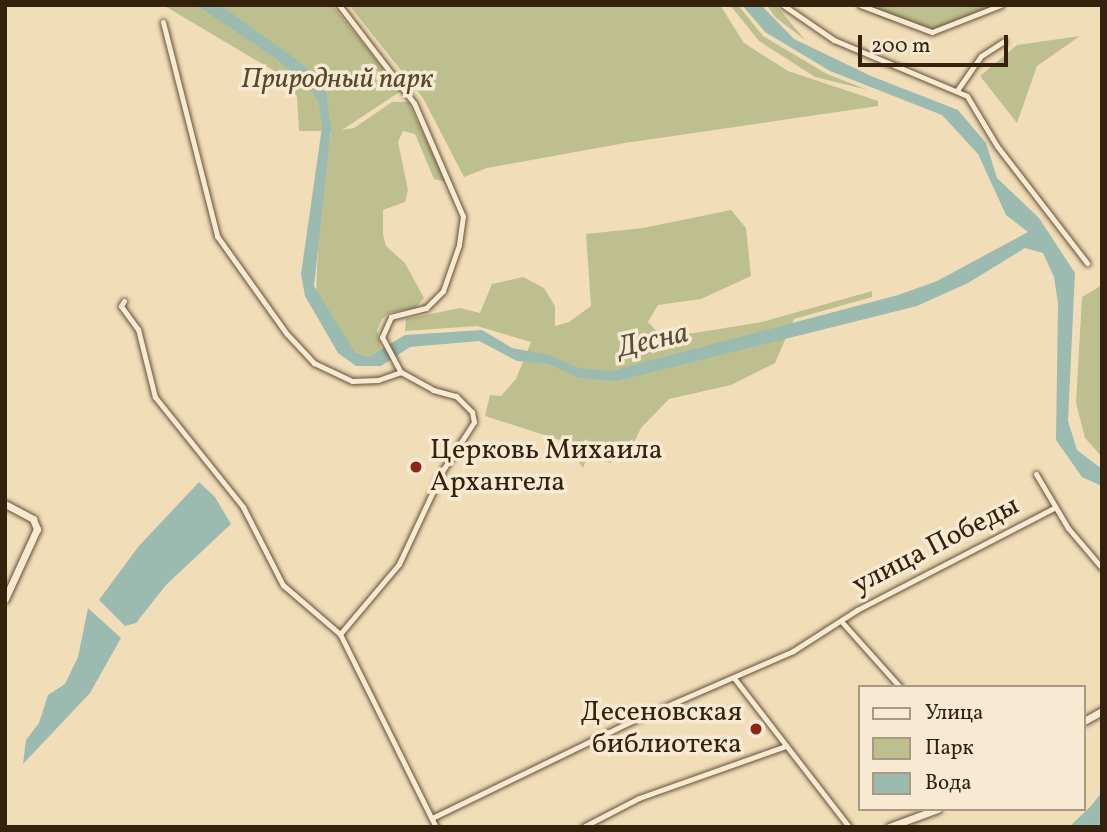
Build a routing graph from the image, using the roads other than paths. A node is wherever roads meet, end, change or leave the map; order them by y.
1 (339, 5) edge
2 (783, 5) edge
3 (860, 5) edge
4 (1001, 5) edge
5 (163, 22) dead end
6 (1004, 41) dead end
7 (958, 89) junction
8 (1087, 263) dead end
9 (124, 301) dead end
10 (401, 372) junction
11 (1036, 474) dead end
12 (5, 503) edge
13 (1054, 508) junction
14 (1102, 568) edge
15 (5, 599) edge
16 (841, 621) junction
17 (340, 634) junction
18 (734, 678) junction
19 (898, 685) edge
20 (1102, 710) edge
21 (1086, 720) edge
22 (786, 746) junction
23 (933, 811) edge
24 (432, 818) junction
25 (436, 827) edge
26 (583, 827) edge
27 (849, 827) edge
28 (889, 827) edge

1 - 10 street
2 - 7 street
3 - 4 street
5 - 10 street
6 - 7 street
7 - 8 street
9 - 17 street
10 - 17 street
11 - 13 street
12 - 15 street
13 - 14 street
13 - 16 street, улица Победы
16 - 18 street
16 - 19 street, улица Победы
17 - 24 street
18 - 22 street
18 - 24 street
20 - 21 street
22 - 26 street
22 - 27 street
23 - 28 street
24 - 25 street

